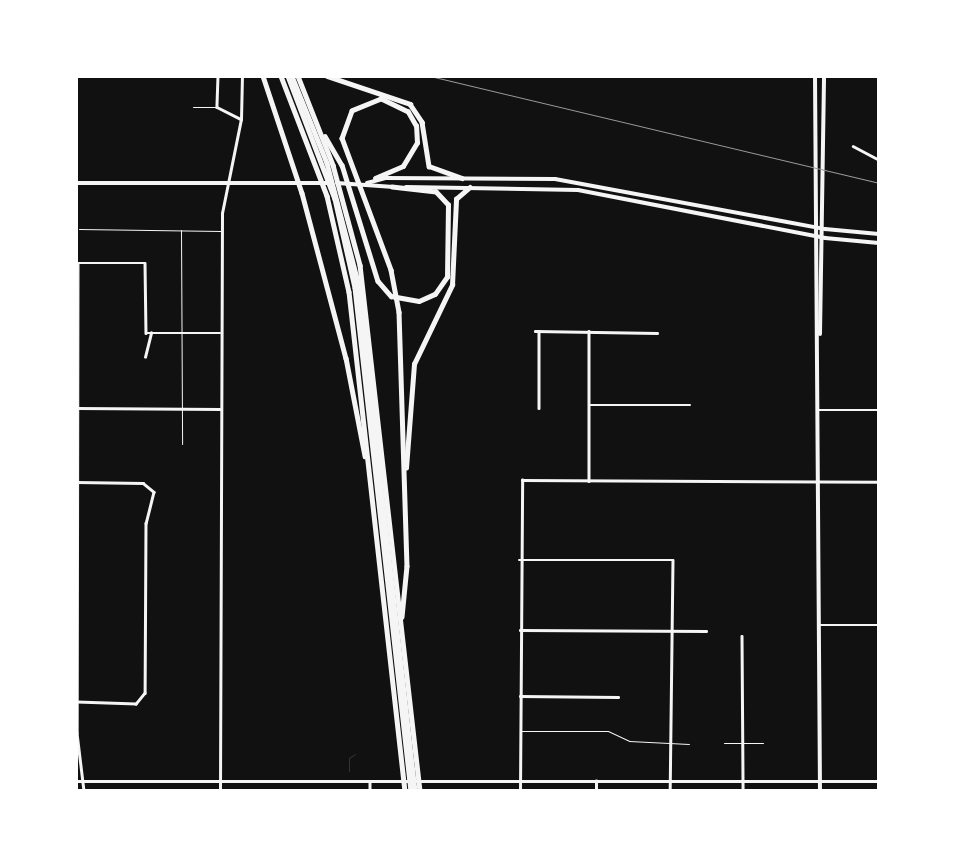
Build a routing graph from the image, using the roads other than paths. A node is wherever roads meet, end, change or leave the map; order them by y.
1 (218, 76) edge
2 (242, 76) edge
3 (263, 76) edge
4 (281, 76) edge
5 (288, 76) edge
6 (292, 76) edge
7 (298, 76) edge
8 (327, 76) edge
9 (815, 76) edge
10 (824, 76) edge
11 (194, 107) dead end
12 (217, 107) junction
13 (241, 119) junction
14 (316, 120) junction
15 (853, 146) dead end
16 (879, 160) edge
17 (375, 178) junction
18 (462, 178) junction
19 (548, 179) junction
20 (76, 182) edge
21 (580, 182) junction
22 (226, 183) junction
23 (299, 183) junction
24 (367, 183) junction
25 (600, 184) junction
26 (392, 187) junction
27 (470, 187) junction
28 (547, 187) junction
29 (578, 190) junction
30 (597, 192) junction
31 (712, 206) junction
32 (710, 214) junction
33 (815, 226) junction
34 (825, 229) junction
35 (79, 230) dead end
36 (181, 230) junction
37 (221, 231) junction
38 (879, 234) edge
39 (815, 236) junction
40 (825, 238) junction
41 (879, 243) edge
42 (77, 263) edge
43 (535, 331) dead end
44 (539, 331) junction
45 (589, 331) junction
46 (181, 333) junction
47 (220, 333) junction
48 (151, 334) junction
49 (657, 334) dead end
50 (819, 339) junction
51 (145, 358) dead end
52 (589, 405) junction
53 (690, 405) dead end
54 (77, 408) edge
55 (539, 408) dead end
56 (182, 409) junction
57 (220, 409) junction
58 (819, 410) junction
59 (879, 410) edge
60 (182, 444) dead end
61 (370, 475) junction
62 (405, 480) junction
63 (589, 481) junction
64 (76, 482) edge
65 (819, 482) junction
66 (879, 482) edge
67 (76, 551) edge
68 (519, 560) junction
69 (401, 621) junction
70 (819, 625) junction
71 (879, 625) edge
72 (519, 630) junction
73 (670, 631) junction
74 (706, 631) dead end
75 (742, 636) dead end
76 (520, 696) junction
77 (618, 697) dead end
78 (77, 700) edge
79 (520, 731) junction
80 (670, 742) junction
81 (724, 743) dead end
82 (742, 743) junction
83 (763, 743) dead end
84 (689, 744) dead end
85 (412, 764) junction
86 (76, 781) edge
87 (82, 781) junction
88 (220, 781) junction
89 (370, 781) junction
90 (520, 781) junction
91 (596, 781) junction
92 (670, 781) junction
93 (743, 781) junction
94 (820, 781) junction
95 (879, 781) edge
96 (84, 791) edge
97 (220, 791) edge
98 (370, 791) edge
99 (405, 791) edge
100 (413, 791) edge
101 (420, 791) edge
102 (520, 791) edge
103 (596, 791) edge
104 (670, 791) edge
105 (743, 791) edge
106 (820, 791) edge

1 - 12 street
2 - 13 main road
3 - 23 highway
4 - 61 highway
5 - 85 highway
6 - 85 highway
7 - 14 highway
8 - 18 highway
9 - 33 main road
10 - 34 main road
11 - 12 lane
12 - 13 street
13 - 22 main road
14 - 26 highway
14 - 69 highway
15 - 16 street
17 - 18 main road
17 - 24 main road
17 - 62 highway
18 - 19 main road
19 - 21 main road
19 - 28 main road
20 - 22 main road
21 - 25 main road
21 - 29 main road
22 - 23 main road
22 - 37 main road
23 - 24 main road
23 - 61 highway
24 - 26 main road
25 - 30 main road
25 - 31 main road
26 - 27 main road
27 - 28 main road
27 - 62 highway
28 - 29 main road
29 - 30 main road
30 - 32 main road
31 - 32 main road
31 - 33 main road
32 - 39 main road
33 - 34 main road
33 - 39 main road
34 - 38 main road
34 - 40 main road
35 - 36 lane
36 - 37 lane
36 - 46 lane
37 - 47 main road
39 - 40 main road
39 - 50 main road
40 - 41 main road
40 - 50 main road
42 - 48 street
42 - 54 street
43 - 44 street
44 - 45 street
44 - 55 street
45 - 49 street
45 - 52 street
46 - 47 street
46 - 48 street
46 - 56 lane
47 - 57 main road
48 - 51 street
50 - 58 main road
52 - 53 street
52 - 63 street
54 - 56 street
54 - 64 street
56 - 57 street
56 - 60 lane
57 - 88 main road
58 - 59 street
58 - 65 main road
61 - 99 highway
62 - 69 highway
63 - 65 street
63 - 68 street
64 - 67 street
64 - 78 street
65 - 66 street
65 - 70 main road
67 - 78 street
68 - 72 street
68 - 73 street
69 - 85 highway
70 - 71 street
70 - 94 main road
72 - 73 street
72 - 76 street
73 - 74 street
73 - 80 street
75 - 82 street
76 - 77 street
76 - 79 street
78 - 87 street
79 - 80 lane
79 - 90 street
80 - 84 lane
80 - 92 street
81 - 82 lane
82 - 83 lane
82 - 93 street
85 - 100 highway
85 - 101 highway
86 - 87 main road
87 - 88 main road
87 - 96 street
88 - 89 main road
88 - 97 main road
89 - 90 main road
89 - 98 street
90 - 91 main road
90 - 102 street
91 - 92 main road
91 - 103 street
92 - 93 main road
92 - 104 street
93 - 94 main road
93 - 105 street
94 - 95 main road
94 - 106 main road

